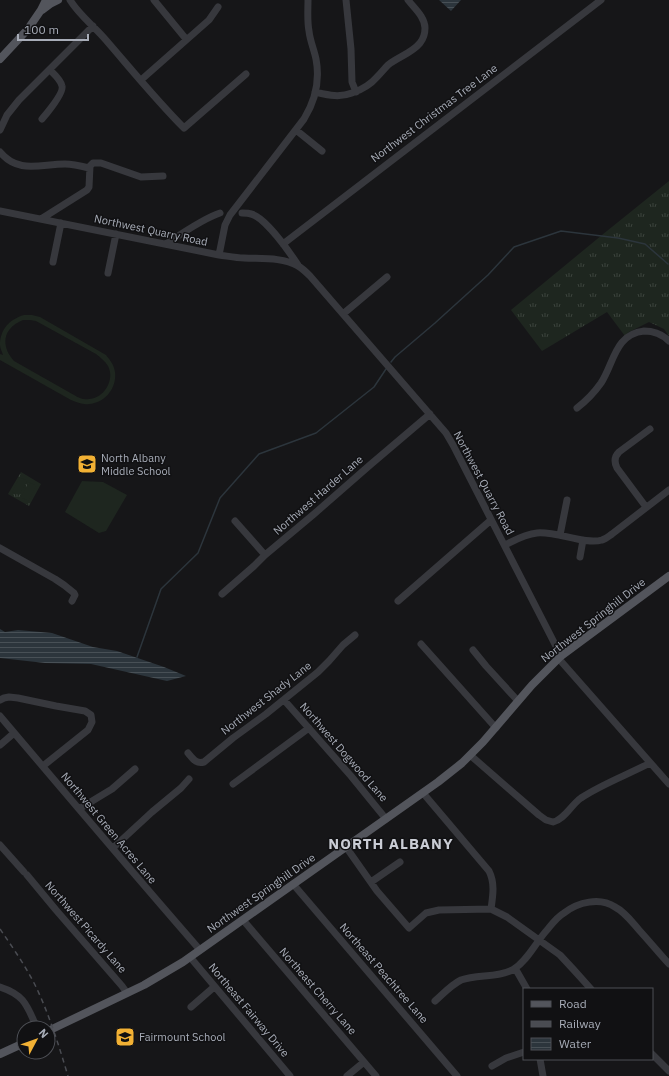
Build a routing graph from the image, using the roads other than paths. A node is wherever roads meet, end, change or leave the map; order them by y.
1 (46, 0) edge
2 (59, 0) edge
3 (70, 0) edge
4 (154, 0) edge
5 (308, 0) edge
6 (346, 0) edge
7 (408, 0) edge
8 (600, 0) edge
9 (218, 7) dead end
10 (75, 8) junction
11 (42, 10) junction
12 (94, 26) junction
13 (186, 39) junction
14 (0, 59) edge
15 (50, 70) junction
16 (246, 74) dead end
17 (141, 80) junction
18 (316, 92) junction
19 (356, 92) junction
20 (42, 120) dead end
21 (0, 130) edge
22 (296, 130) junction
23 (322, 151) dead end
24 (0, 152) edge
25 (89, 168) junction
26 (163, 176) dead end
27 (0, 210) edge
28 (220, 213) dead end
29 (242, 213) dead end
30 (41, 219) junction
31 (61, 223) junction
32 (116, 234) junction
33 (166, 244) junction
34 (283, 244) junction
35 (219, 255) junction
36 (53, 262) dead end
37 (298, 266) junction
38 (108, 273) dead end
39 (387, 277) dead end
40 (343, 314) junction
41 (669, 341) edge
42 (577, 408) dead end
43 (430, 414) junction
44 (650, 429) dead end
45 (669, 490) edge
46 (567, 500) dead end
47 (646, 507) junction
48 (491, 520) junction
49 (235, 521) dead end
50 (560, 535) junction
51 (584, 540) junction
52 (505, 545) junction
53 (0, 548) edge
54 (265, 555) junction
55 (580, 557) dead end
56 (669, 576) edge
57 (222, 594) dead end
58 (398, 600) dead end
59 (72, 601) dead end
60 (355, 635) dead end
61 (421, 644) dead end
62 (473, 650) dead end
63 (560, 658) junction
64 (0, 700) edge
65 (284, 700) junction
66 (518, 701) junction
67 (0, 716) edge
68 (309, 728) junction
69 (496, 728) junction
70 (14, 733) junction
71 (0, 745) edge
72 (188, 753) dead end
73 (470, 755) junction
74 (650, 763) junction
75 (43, 766) junction
76 (135, 769) dead end
77 (189, 779) dead end
78 (233, 784) dead end
79 (669, 784) edge
80 (423, 793) junction
81 (79, 809) junction
82 (386, 819) junction
83 (0, 844) edge
84 (346, 847) junction
85 (113, 848) junction
86 (400, 862) dead end
87 (371, 882) junction
88 (293, 884) junction
89 (491, 908) junction
90 (243, 920) junction
91 (538, 940) junction
92 (200, 950) junction
93 (190, 957) junction
94 (669, 964) edge
95 (515, 968) junction
96 (0, 987) edge
97 (214, 987) junction
98 (526, 988) edge
99 (590, 988) edge
100 (127, 993) junction
101 (434, 1001) dead end
102 (191, 1007) dead end
103 (34, 1020) edge
104 (56, 1027) edge
105 (16, 1047) edge
106 (523, 1052) edge
107 (0, 1054) edge
108 (653, 1055) edge
109 (540, 1060) edge
110 (364, 1062) junction
111 (492, 1066) dead end
112 (669, 1071) edge
113 (290, 1076) edge
114 (347, 1076) edge
115 (376, 1076) edge
116 (457, 1076) edge
117 (543, 1076) edge

1 - 11 main road
2 - 10 street
2 - 11 main road
3 - 10 street
4 - 13 street
5 - 18 street
6 - 19 street
7 - 19 street
8 - 34 street, Northwest Christmas Tree Lane
9 - 13 street
10 - 12 street
11 - 14 main road
12 - 15 street
12 - 17 street
13 - 17 street
15 - 20 street
15 - 21 street
16 - 17 street
18 - 19 street
18 - 22 street
22 - 23 street
22 - 35 street
24 - 25 street
25 - 26 street
25 - 30 street
27 - 30 street, Northwest Quarry Road
28 - 33 street
29 - 34 street, Northwest Quarry Road
30 - 31 street, Northwest Quarry Road
31 - 32 street, Northwest Quarry Road
31 - 36 street
32 - 33 street, Northwest Quarry Road
32 - 38 street
33 - 35 street, Northwest Quarry Road
34 - 37 street, Northwest Quarry Road
35 - 37 street, Northwest Quarry Road
37 - 40 street, Northwest Quarry Road
39 - 40 street
40 - 43 street, Northwest Quarry Road
41 - 42 street
43 - 48 street, Northwest Quarry Road
43 - 54 street, Northwest Harder Lane
44 - 47 street
45 - 47 street
46 - 50 street
47 - 51 street
48 - 52 street, Northwest Quarry Road
48 - 58 street
49 - 54 street
50 - 51 street
50 - 52 street
51 - 55 street
52 - 63 street, Northwest Quarry Road
53 - 59 street
54 - 57 street, Northwest Harder Lane
56 - 63 main road, Northwest Springhill Drive
60 - 65 street, Northwest Shady Lane
61 - 69 street
62 - 66 street
63 - 66 main road, Northwest Springhill Drive
63 - 74 street, Northwest Quarry Road
64 - 75 street
65 - 68 street, Northwest Dogwood Lane
65 - 72 street, Northwest Shady Lane
66 - 69 main road, Northwest Springhill Drive
67 - 70 street, Northwest Green Acres Lane
68 - 78 street
68 - 82 street, Northwest Dogwood Lane
69 - 73 main road, Northwest Springhill Drive
70 - 71 street
70 - 75 street, Northwest Green Acres Lane
73 - 74 street
73 - 80 main road, Northwest Springhill Drive
74 - 79 street, Northwest Quarry Road
75 - 81 street, Northwest Green Acres Lane
76 - 81 street
77 - 85 street
80 - 82 main road, Northwest Springhill Drive
80 - 89 street
81 - 85 street, Northwest Green Acres Lane
82 - 84 main road, Northwest Springhill Drive
83 - 100 street, Northwest Picardy Lane
84 - 87 street
84 - 88 main road, Northwest Springhill Drive
85 - 92 street, Northwest Green Acres Lane
86 - 87 street
87 - 89 street
88 - 90 main road, Northwest Springhill Drive
88 - 116 street, Northeast Peachtree Lane
89 - 91 street
90 - 92 main road, Northwest Springhill Drive
90 - 110 street, Northeast Cherry Lane
91 - 94 street
91 - 95 street
91 - 99 street
92 - 93 main road, Northwest Springhill Drive
93 - 97 street, Northeast Fairway Drive
93 - 100 main road, Northwest Springhill Drive
95 - 98 street
95 - 101 street
96 - 103 street
97 - 102 street
97 - 113 street, Northeast Fairway Drive
100 - 104 main road, Northwest Springhill Drive
105 - 107 main road
106 - 111 street
108 - 112 street
109 - 117 street
110 - 114 street
110 - 115 street, Northeast Cherry Lane

